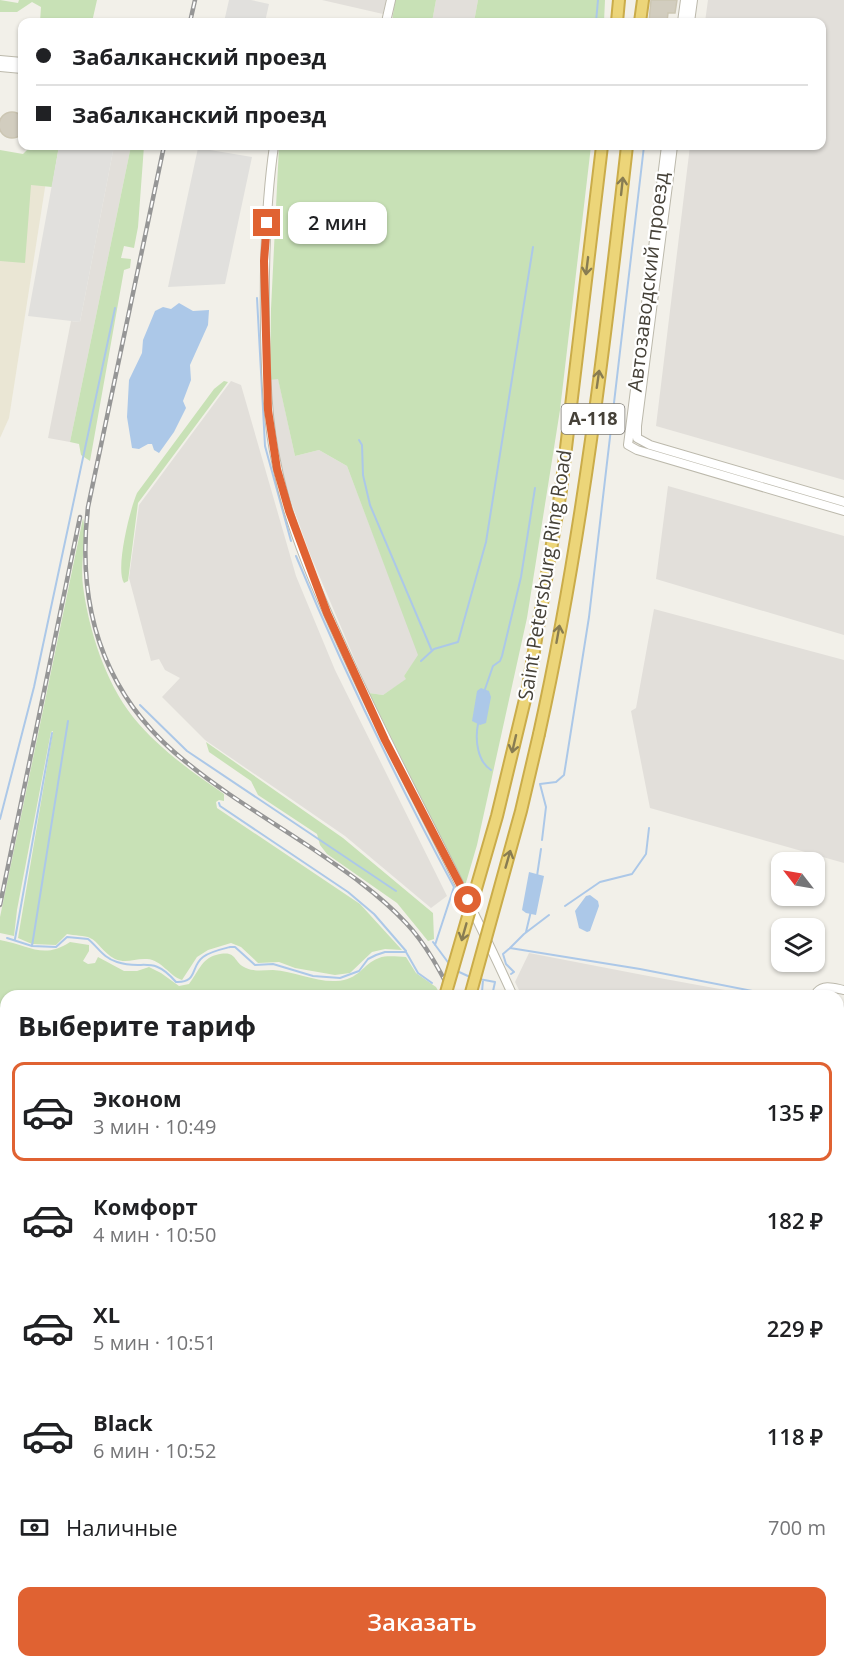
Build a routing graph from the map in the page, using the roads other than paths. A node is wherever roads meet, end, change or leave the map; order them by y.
1 (391, 0) edge
2 (619, 0) edge
3 (643, 0) edge
4 (685, 0) edge
5 (693, 0) edge
6 (387, 18) edge
7 (617, 18) edge
8 (641, 18) edge
9 (683, 18) edge
10 (691, 18) edge
11 (0, 60) edge
12 (18, 62) edge
13 (0, 67) edge
14 (18, 69) edge
15 (274, 150) edge
16 (602, 150) edge
17 (627, 150) edge
18 (665, 150) edge
19 (673, 150) edge
20 (844, 502) edge
21 (844, 511) edge
22 (447, 990) edge
23 (472, 990) edge
24 (510, 990) edge
25 (819, 990) edge
26 (844, 990) edge

1 - 6 street
2 - 7 highway
3 - 8 highway
4 - 9 street
5 - 10 street
11 - 12 street
13 - 14 street
15 - 24 street
16 -> 22 highway, Saint Petersburg Ring Road / А-118, bridge
23 -> 17 highway, Saint Petersburg Ring Road / А-118, bridge
18 - 21 street, Автозаводский проезд
19 - 20 street, Автозаводский проезд
25 - 26 street

